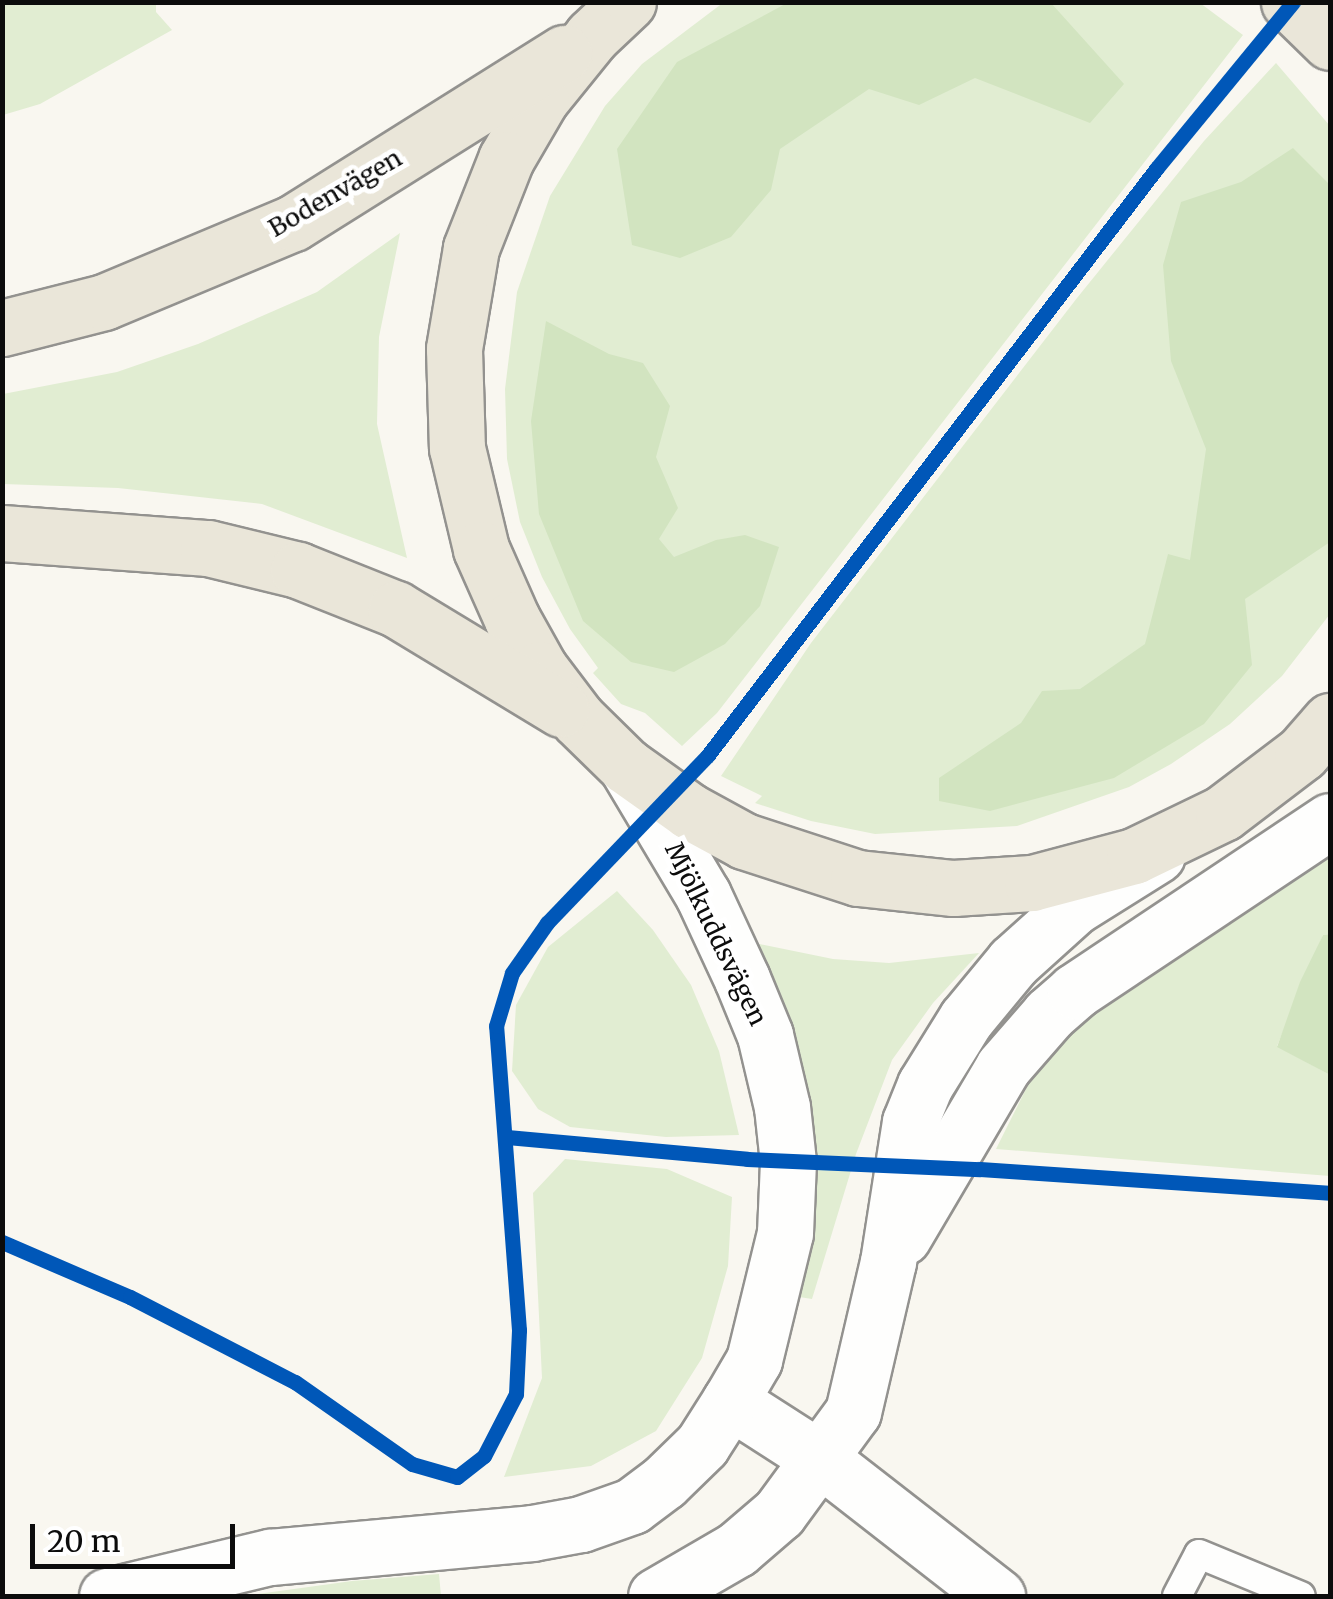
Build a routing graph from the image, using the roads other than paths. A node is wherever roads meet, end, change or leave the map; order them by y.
1 (1289, 2) edge
2 (610, 19) edge
3 (1330, 42) edge
4 (2, 328) edge
5 (2, 533) edge
6 (578, 719) junction
7 (1330, 721) edge
8 (1330, 741) edge
9 (626, 766) junction
10 (1244, 798) junction
11 (1330, 820) edge
12 (888, 1262) junction
13 (730, 1402) junction
14 (822, 1460) junction
15 (107, 1596) edge
16 (656, 1596) edge
17 (998, 1596) edge
18 (1177, 1596) edge
19 (1302, 1596) edge

1 - 3 main road
2 - 4 main road, Bodenvägen
2 - 6 main road
5 - 6 main road
6 - 9 main road
7 - 10 main road
8 - 10 main road
9 - 10 main road
9 - 13 street, Mjölkuddsvägen
10 - 12 street
11 - 12 street
12 - 14 street
13 - 14 street
13 - 15 street, Mjölkuddsvägen
14 - 16 street
14 - 17 street
18 - 19 lane

